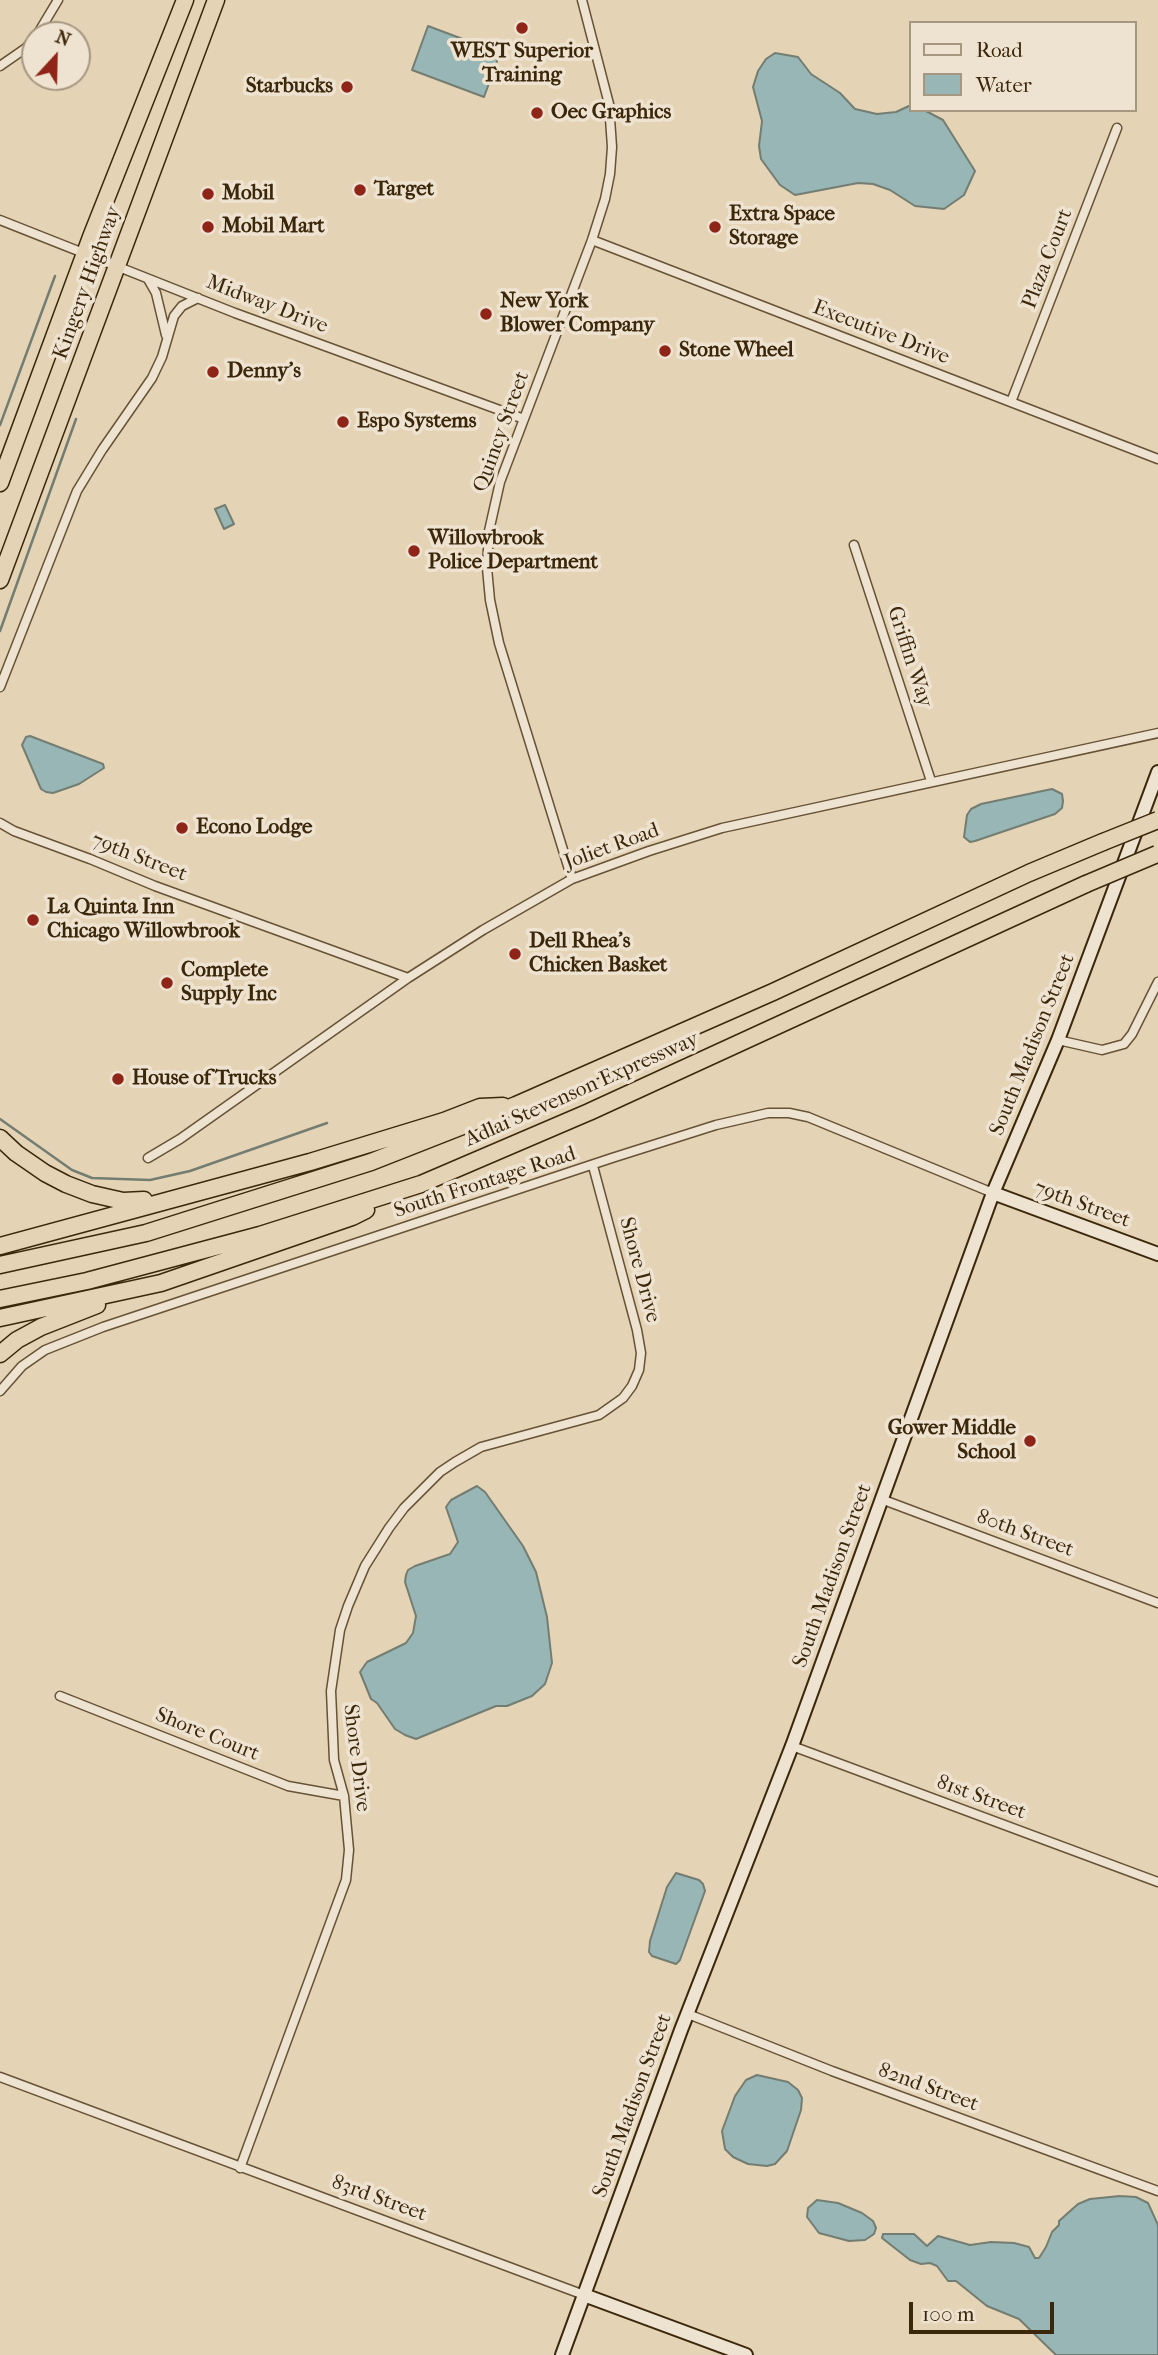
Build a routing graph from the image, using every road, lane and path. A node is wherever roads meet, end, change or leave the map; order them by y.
1 (58, 0) edge
2 (185, 0) edge
3 (216, 0) edge
4 (582, 0) edge
5 (45, 21) edge
6 (21, 51) edge
7 (0, 66) edge
8 (1117, 128) dead end
9 (0, 220) edge
10 (592, 240) junction
11 (86, 254) junction
12 (117, 267) junction
13 (148, 279) junction
14 (198, 298) junction
15 (167, 338) junction
16 (1011, 402) junction
17 (524, 419) junction
18 (1158, 459) edge
19 (0, 483) edge
20 (854, 545) dead end
21 (0, 580) edge
22 (0, 687) edge
23 (1158, 733) edge
24 (1158, 772) edge
25 (931, 781) junction
26 (1158, 820) edge
27 (0, 824) edge
28 (1157, 854) edge
29 (572, 879) junction
30 (408, 978) junction
31 (1158, 982) edge
32 (1058, 1040) junction
33 (516, 1105) junction
34 (0, 1138) edge
35 (148, 1158) dead end
36 (593, 1166) junction
37 (421, 1184) junction
38 (993, 1193) junction
39 (175, 1198) junction
40 (0, 1246) edge
41 (1158, 1254) edge
42 (0, 1265) edge
43 (161, 1283) junction
44 (0, 1299) edge
45 (0, 1318) edge
46 (0, 1354) edge
47 (0, 1391) edge
48 (881, 1499) junction
49 (1158, 1602) edge
50 (60, 1696) dead end
51 (792, 1746) junction
52 (344, 1796) junction
53 (1158, 1882) edge
54 (688, 2014) junction
55 (0, 2077) edge
56 (240, 2168) junction
57 (1158, 2191) edge
58 (584, 2295) junction
59 (562, 2355) edge
60 (746, 2355) edge

1 - 5 street
2 - 11 highway, Kingery Highway
3 - 12 highway, Kingery Highway
4 - 10 street, Quincy Street
6 - 7 street
8 - 16 street, Plaza Court
9 - 11 street, Midway Drive
10 - 16 street, Executive Drive
10 - 17 street, Quincy Street
11 - 12 street, Midway Drive
11 - 19 highway, Kingery Highway
12 - 13 street, Midway Drive
12 - 21 highway, Kingery Highway
13 - 14 street, Midway Drive
13 - 15 street
14 - 15 street
14 - 17 street, Midway Drive
15 - 22 street
16 - 18 street, Executive Drive
17 - 29 street, Quincy Street
20 - 25 street, Griffin Way
23 - 25 street, Joliet Road
24 - 32 street, South Madison Street
25 - 29 street, Joliet Road
26 - 33 highway, Adlai Stevenson Expressway, bridge
27 - 30 street, 79th Street
28 - 37 highway, Adlai Stevenson Expressway, bridge
29 - 30 street, Joliet Road
30 - 35 street, Joliet Road
31 - 32 street
32 - 38 street, South Madison Street
33 - 39 highway
33 - 42 highway, Adlai Stevenson Expressway
34 - 39 highway
36 - 38 street, South Frontage Road
36 - 47 street, South Frontage Road
36 - 52 street, Shore Drive
37 - 43 highway
37 - 44 highway, Adlai Stevenson Expressway
38 - 41 street, 79th Street
38 - 48 street, South Madison Street
39 - 40 highway
43 - 45 highway
43 - 46 highway
48 - 49 street, 80th Street
48 - 51 street, South Madison Street
50 - 52 street, Shore Court
51 - 53 street, 81st Street
51 - 54 street, South Madison Street
52 - 56 street, Shore Drive
54 - 57 street, 82nd Street
54 - 58 street, South Madison Street
55 - 56 street, 83rd Street
56 - 58 street, 83rd Street
58 - 59 street, South Madison Street
58 - 60 street, 83rd Street

